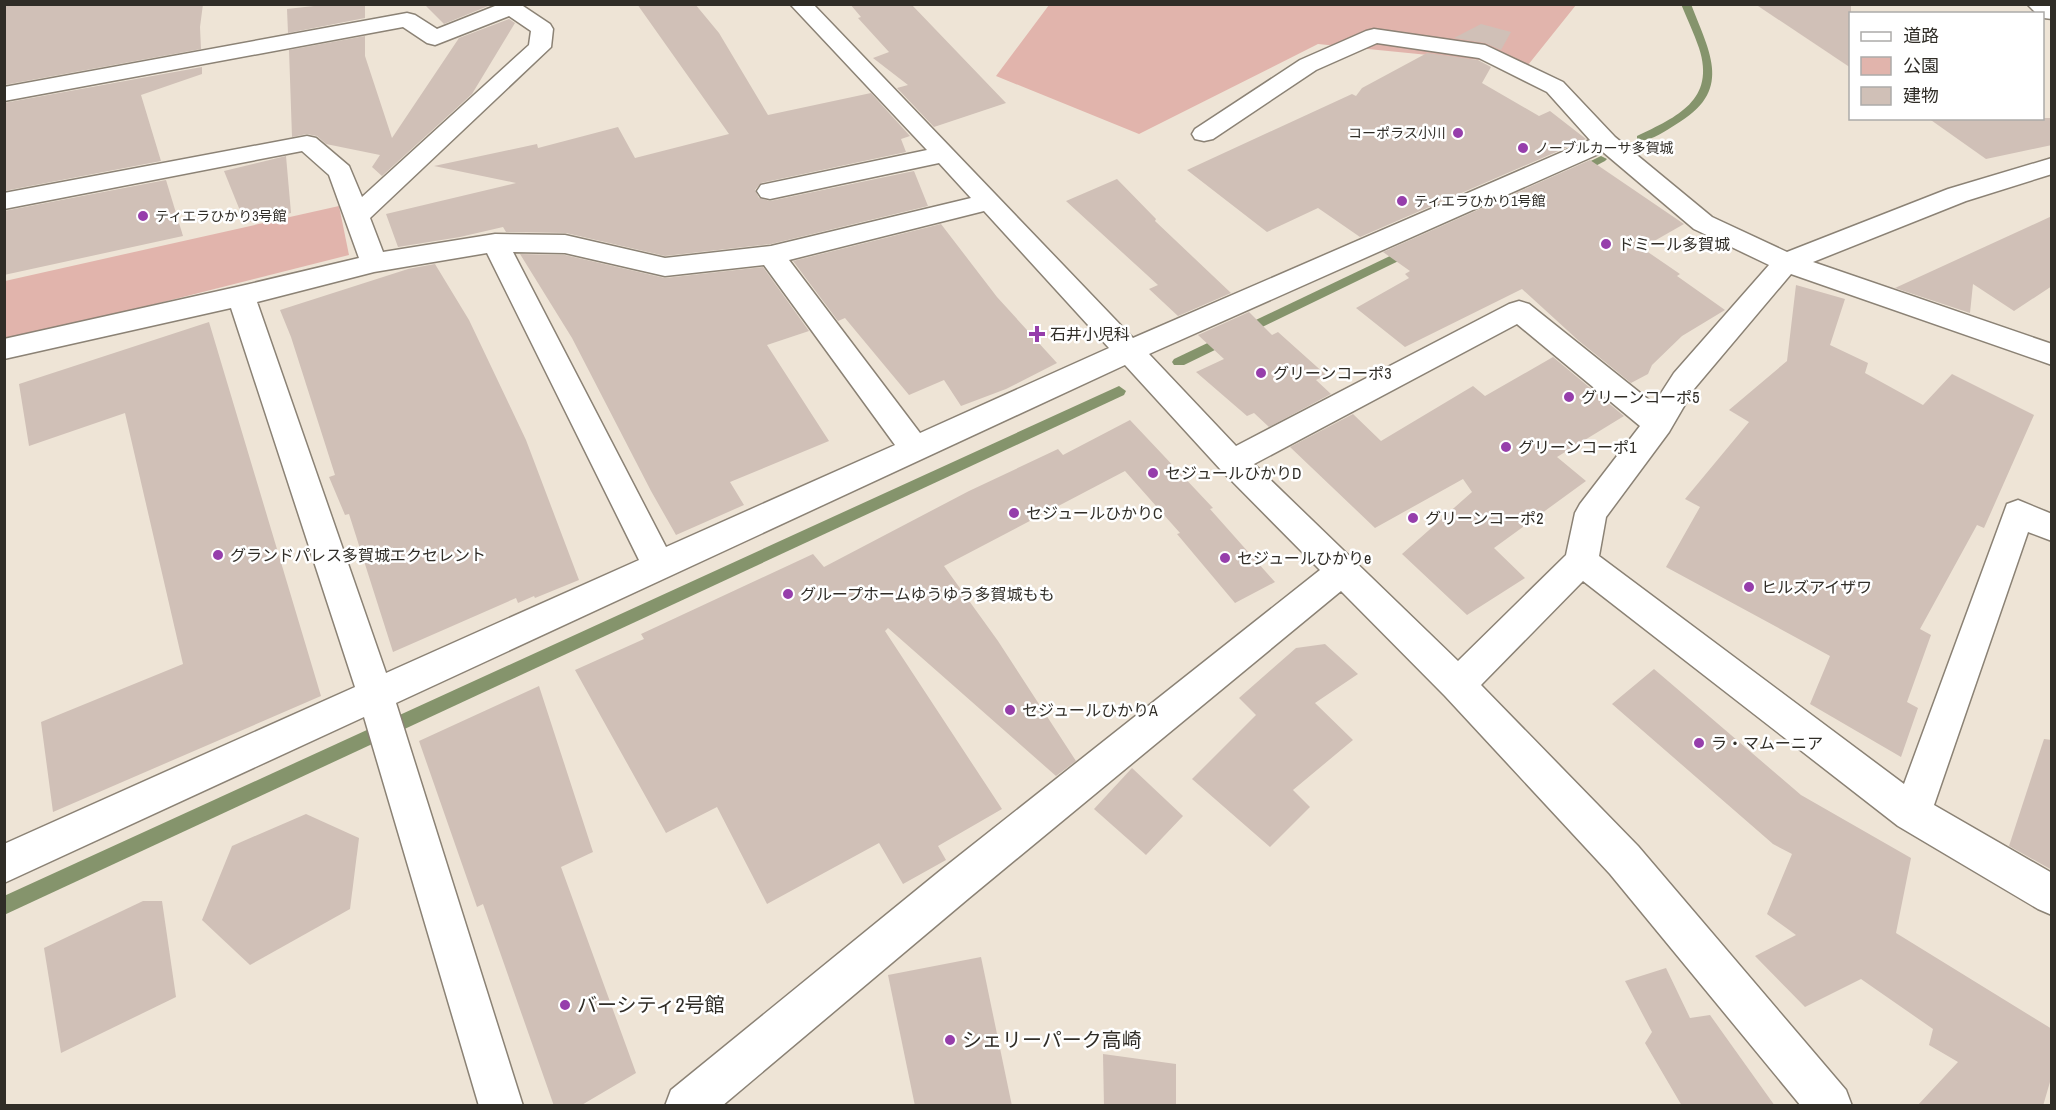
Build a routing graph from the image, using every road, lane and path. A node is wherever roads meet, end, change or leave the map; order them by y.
1 (800, 4) edge
2 (2037, 4) edge
3 (510, 6) edge
4 (2052, 13) edge
5 (4, 94) edge
6 (1204, 134) dead end
7 (1606, 142) junction
8 (945, 154) junction
9 (2052, 165) edge
10 (770, 191) dead end
11 (4, 201) edge
12 (987, 202) junction
13 (358, 214) junction
14 (495, 243) junction
15 (771, 255) junction
16 (1786, 262) junction
17 (375, 263) junction
18 (241, 296) junction
19 (4, 349) edge
20 (1128, 352) junction
21 (2052, 355) edge
22 (1658, 424) junction
23 (915, 449) junction
24 (1232, 462) junction
25 (2052, 528) edge
26 (1581, 561) junction
27 (659, 567) junction
28 (1342, 572) junction
29 (1458, 685) junction
30 (382, 717) junction
31 (1912, 813) junction
32 (4, 864) edge
33 (2052, 895) edge
34 (501, 1106) edge
35 (687, 1106) edge
36 (1830, 1106) edge

1 - 8 street
2 - 4 street
3 - 5 street
3 - 13 street
6 - 7 street
7 - 16 street
7 - 20 street
8 - 10 street
8 - 12 street
9 - 16 street
11 - 13 street
12 - 15 street
12 - 20 street
13 - 17 street
14 - 15 street
14 - 17 street
14 - 27 street
15 - 23 street
16 - 21 street
16 - 22 street
17 - 18 street
18 - 19 street
18 - 30 street
20 - 23 street
20 - 24 street
22 - 24 street
22 - 26 street
23 - 27 street
24 - 28 street
25 - 31 street
26 - 29 street
26 - 31 street
27 - 30 street
28 - 29 street
28 - 35 street
29 - 36 street
30 - 32 street
30 - 34 street
31 - 33 street

